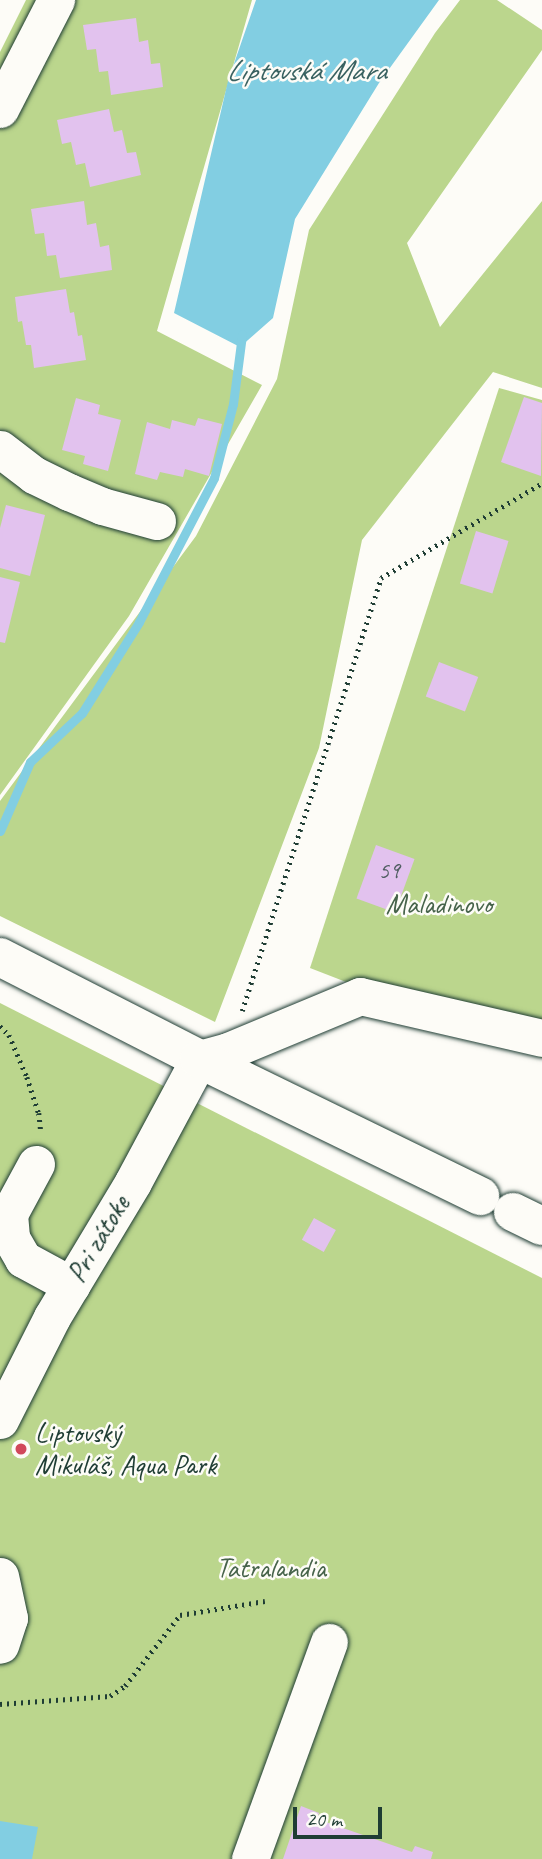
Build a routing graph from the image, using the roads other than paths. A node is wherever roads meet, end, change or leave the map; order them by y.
1 (56, 0) edge
2 (0, 109) edge
3 (0, 449) edge
4 (158, 521) dead end
5 (0, 957) edge
6 (542, 1038) edge
7 (213, 1055) junction
8 (36, 1164) road end
9 (512, 1212) edge
10 (71, 1285) junction
11 (0, 1420) edge
12 (0, 1576) edge
13 (330, 1642) dead end
14 (0, 1645) edge
15 (250, 1859) edge

1 - 2 lane
3 - 4 lane
5 - 7 main road
6 - 7 lane
7 - 9 main road
7 - 10 lane, Pri zátoke
8 - 10 lane
10 - 11 lane, Pri zátoke
12 - 14 lane
13 - 15 lane

